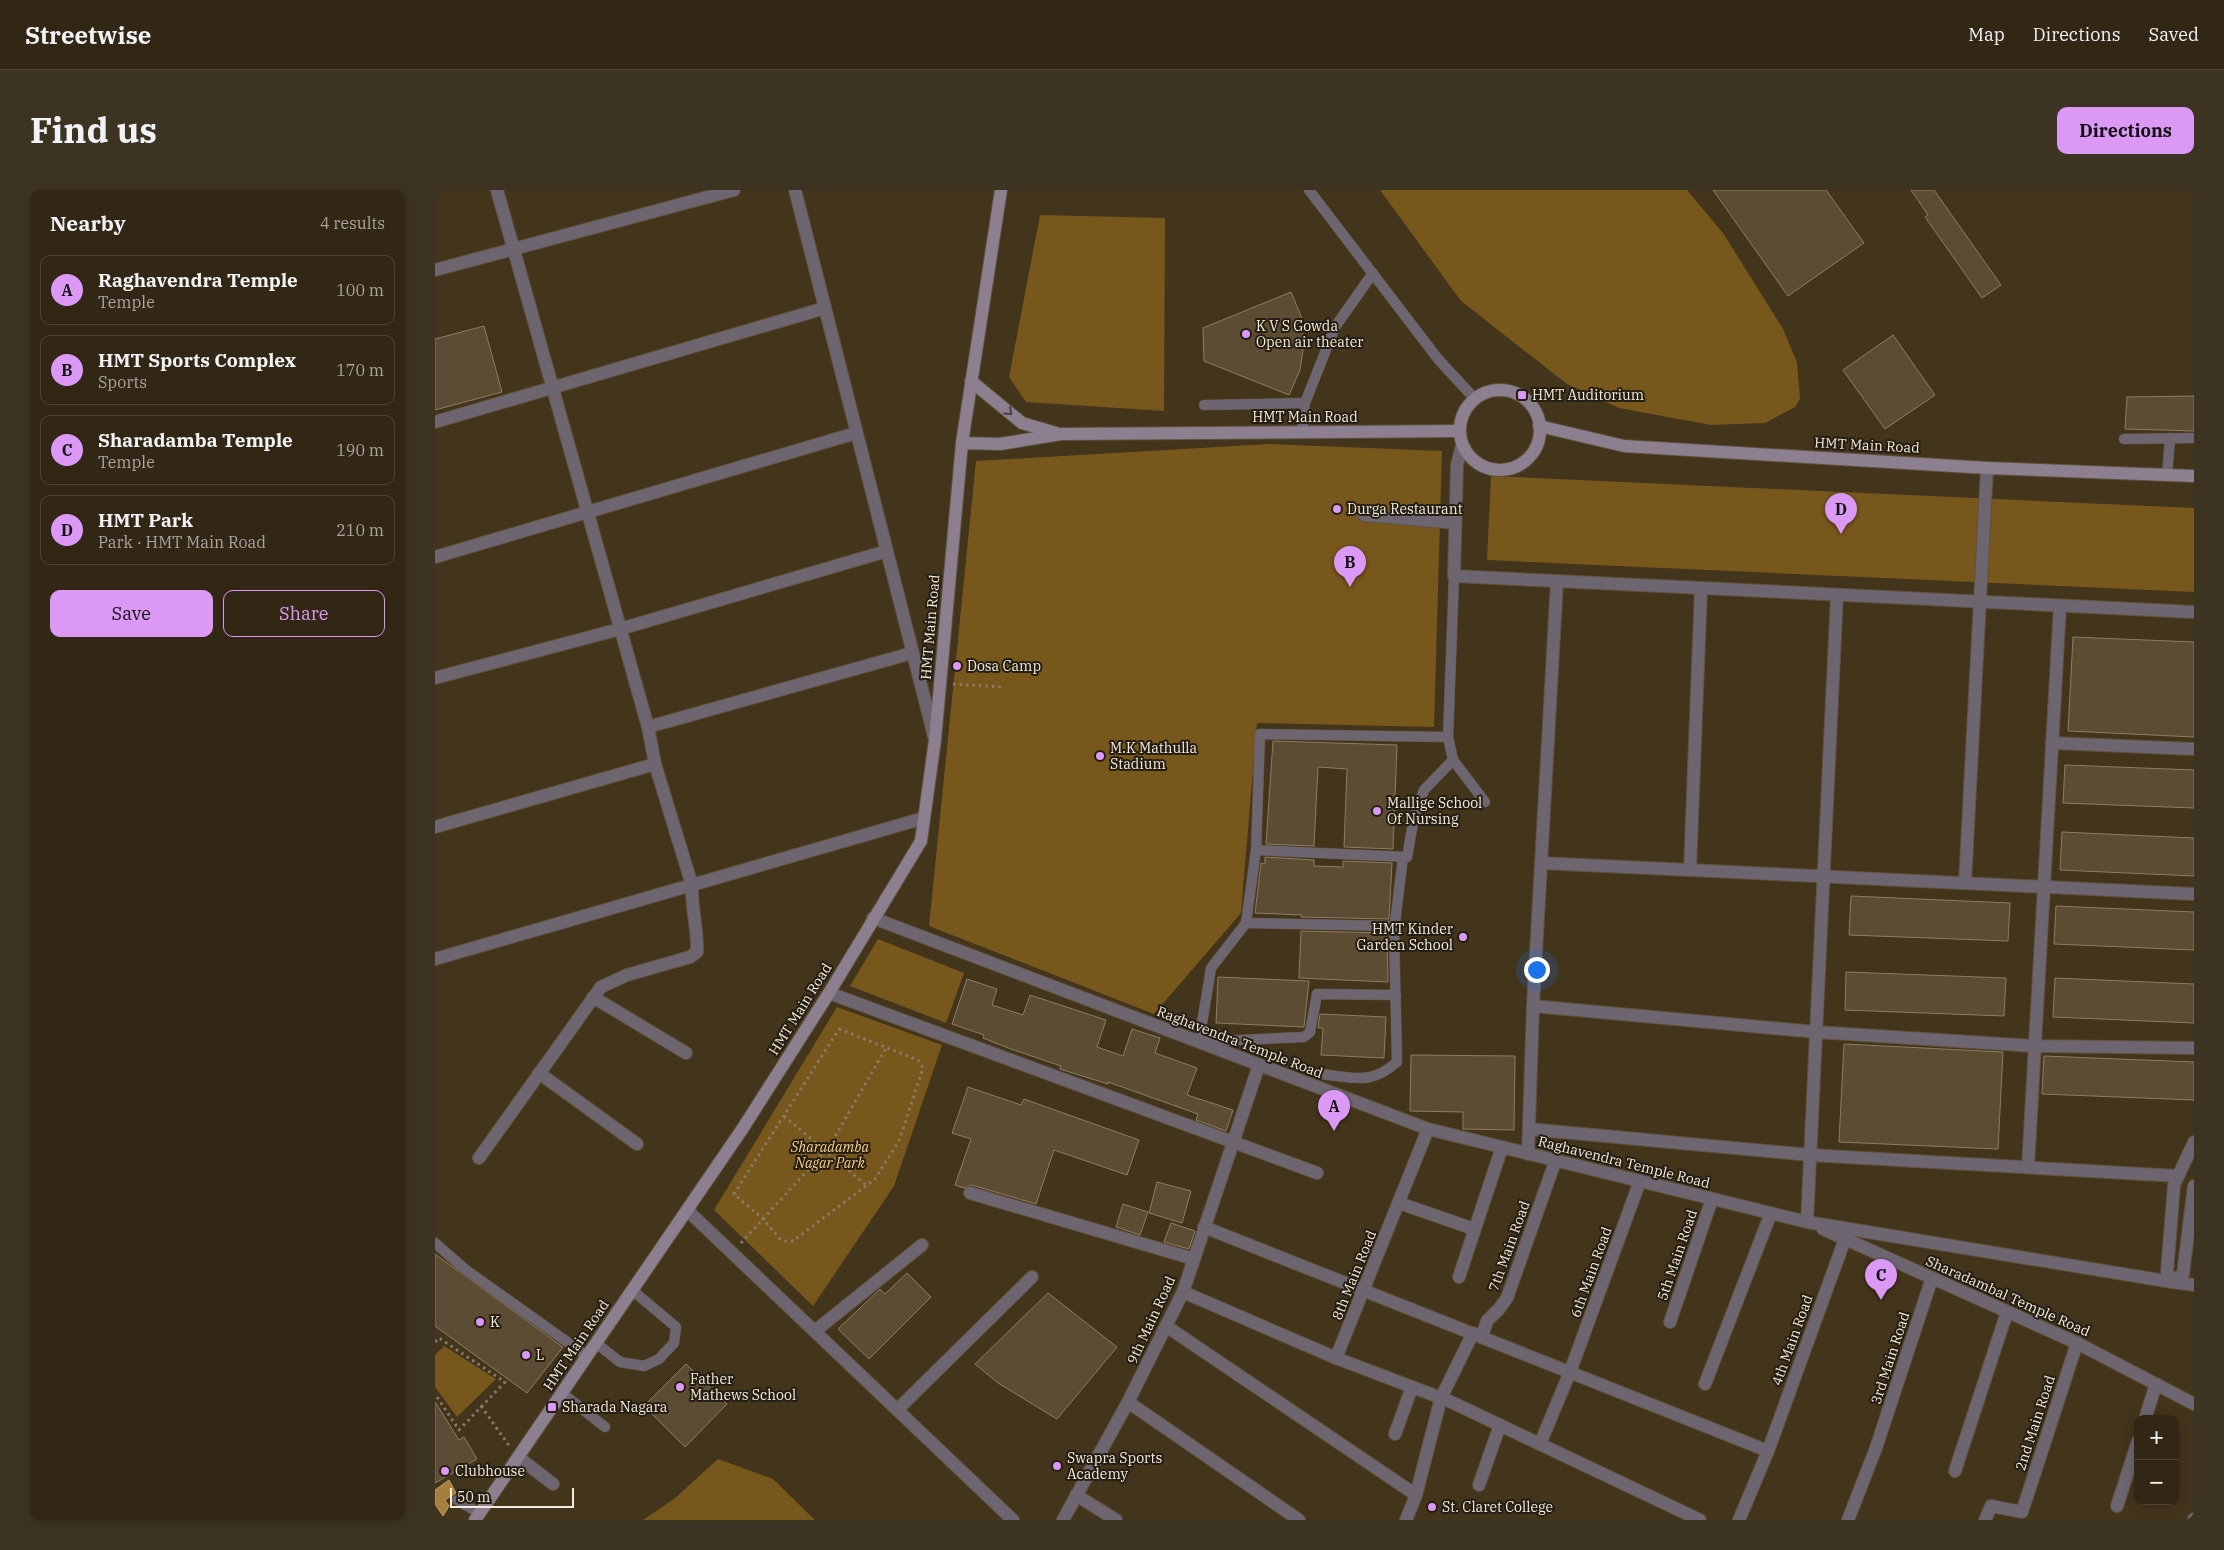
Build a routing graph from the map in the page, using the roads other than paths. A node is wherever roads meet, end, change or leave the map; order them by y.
1 (497, 190) edge
2 (734, 190) edge
3 (795, 190) edge
4 (1001, 190) edge
5 (1309, 190) edge
6 (514, 250) junction
7 (435, 270) edge
8 (1373, 273) junction
9 (825, 308) junction
10 (971, 381) junction
11 (553, 388) junction
12 (1475, 398) junction
13 (1305, 404) junction
14 (1204, 405) dead end
15 (435, 422) edge
16 (1539, 426) junction
17 (1302, 431) junction
18 (1459, 431) junction
19 (856, 433) junction
20 (1061, 434) junction
21 (2124, 438) dead end
22 (2170, 438) junction
23 (2194, 438) edge
24 (962, 443) junction
25 (1462, 445) junction
26 (1987, 468) junction
27 (2167, 475) junction
28 (2194, 476) edge
29 (588, 513) junction
30 (1364, 515) dead end
31 (1455, 523) junction
32 (887, 551) junction
33 (435, 557) edge
34 (1454, 576) junction
35 (1557, 581) junction
36 (1701, 588) junction
37 (1837, 595) junction
38 (1979, 602) junction
39 (2060, 606) junction
40 (2194, 612) edge
41 (620, 629) junction
42 (912, 653) junction
43 (435, 678) edge
44 (648, 727) junction
45 (1448, 737) junction
46 (935, 740) junction
47 (2052, 743) junction
48 (2194, 750) edge
49 (1453, 760) junction
50 (655, 764) junction
51 (1485, 802) dead end
52 (924, 818) junction
53 (435, 828) edge
54 (1256, 850) junction
55 (1403, 857) junction
56 (1541, 863) junction
57 (1690, 870) junction
58 (1824, 877) junction
59 (1965, 883) junction
60 (693, 885) junction
61 (2044, 887) junction
62 (2194, 894) edge
63 (873, 918) junction
64 (1247, 923) junction
65 (1395, 926) junction
66 (435, 959) edge
67 (829, 993) junction
68 (1396, 995) junction
69 (593, 997) junction
70 (1533, 1006) junction
71 (1816, 1032) junction
72 (1199, 1042) junction
73 (2035, 1046) junction
74 (2194, 1048) edge
75 (686, 1053) dead end
76 (1259, 1065) junction
77 (539, 1073) junction
78 (1319, 1074) dead end
79 (1428, 1129) junction
80 (1529, 1129) junction
81 (1234, 1142) junction
82 (2194, 1142) edge
83 (637, 1144) dead end
84 (1502, 1147) junction
85 (1528, 1154) junction
86 (1811, 1155) junction
87 (479, 1158) dead end
88 (1555, 1162) junction
89 (2028, 1167) junction
90 (1317, 1173) dead end
91 (2178, 1176) junction
92 (1640, 1181) junction
93 (2194, 1186) edge
94 (970, 1193) dead end
95 (1712, 1199) junction
96 (1399, 1203) junction
97 (687, 1210) junction
98 (1771, 1213) junction
99 (1807, 1222) junction
100 (1204, 1227) junction
101 (1474, 1229) junction
102 (1845, 1239) junction
103 (435, 1242) edge
104 (2191, 1242) edge
105 (922, 1245) dead end
106 (1194, 1259) junction
107 (1032, 1277) dead end
108 (1459, 1277) dead end
109 (1932, 1278) junction
110 (2172, 1282) junction
111 (2194, 1285) edge
112 (632, 1290) junction
113 (1364, 1290) junction
114 (1183, 1292) junction
115 (2007, 1312) junction
116 (1670, 1322) dead end
117 (1166, 1326) junction
118 (815, 1331) junction
119 (1477, 1334) junction
120 (596, 1343) junction
121 (2077, 1343) junction
122 (587, 1356) junction
123 (1336, 1358) junction
124 (1570, 1372) junction
125 (1705, 1384) dead end
126 (2156, 1384) junction
127 (1412, 1387) junction
128 (562, 1393) junction
129 (1441, 1398) junction
130 (1129, 1402) junction
131 (2194, 1404) edge
132 (897, 1410) junction
133 (2146, 1415) edge
134 (1500, 1425) junction
135 (605, 1427) dead end
136 (1395, 1434) dead end
137 (1540, 1444) junction
138 (1768, 1451) junction
139 (2134, 1453) edge
140 (518, 1458) junction
141 (1955, 1471) dead end
142 (553, 1484) dead end
143 (1479, 1485) dead end
144 (1076, 1495) junction
145 (1416, 1495) junction
146 (457, 1500) dead end
147 (2117, 1506) dead end
148 (477, 1517) edge
149 (1013, 1520) edge
150 (1063, 1520) edge
151 (1116, 1520) edge
152 (1299, 1520) edge
153 (1406, 1520) edge
154 (1700, 1520) edge
155 (1739, 1520) edge
156 (1848, 1520) edge
157 (1985, 1520) edge

1 - 6 street
2 - 6 street
3 - 9 street
4 - 10 street, HMT Main Road
5 - 8 lane
6 - 7 street
6 - 11 street
8 - 12 lane
8 - 13 lane
9 - 11 street
9 - 19 street
10 -> 20 street, HMT Main Road
10 - 24 street, HMT Main Road
11 - 15 street
11 - 29 street
12 - 16 street
12 - 18 street
13 - 14 lane
13 - 17 lane
16 - 25 street
16 - 26 street, HMT Main Road
17 - 18 street, HMT Main Road
17 - 20 street, HMT Main Road
18 - 25 street
19 - 29 street
19 - 32 street
20 - 24 street, HMT Main Road
21 - 22 lane
22 - 23 lane
22 - 27 lane
24 - 46 street, HMT Main Road
25 - 31 street
26 - 27 street, HMT Main Road
26 - 38 street
27 - 28 street, HMT Main Road
29 - 33 street
29 - 41 street
30 - 31 street
31 - 34 street
32 - 41 street
32 - 42 street
34 - 35 street
34 - 45 lane
35 - 36 street
35 - 56 street
36 - 37 street
36 - 57 street
37 - 38 street
37 - 58 street
38 - 39 street
38 - 59 street
39 - 40 street
39 - 47 street
41 - 43 street
41 - 44 street
42 - 44 street
42 - 46 street
44 - 50 street
45 - 49 lane
45 - 54 lane
46 - 52 street, HMT Main Road
47 - 48 street
47 - 61 street
49 - 51 lane
49 - 55 lane
50 - 53 street
50 - 60 street
52 - 60 street
52 - 63 street, HMT Main Road
54 - 55 lane
54 - 64 lane
55 - 65 lane
56 - 57 street
56 - 70 street
57 - 58 street
58 - 59 street
58 - 71 street
59 - 61 street
60 - 66 street
60 - 69 street
61 - 62 street
61 - 73 street
63 - 67 street, HMT Main Road
63 - 72 street, Raghavendra Temple Road
64 - 65 lane
64 - 72 lane
65 - 68 lane
67 - 81 street
67 - 97 street, HMT Main Road
68 - 72 lane
68 - 78 lane
69 - 75 street
69 - 77 street
70 - 71 street
70 - 80 street
71 - 73 street
71 - 86 street
72 - 76 street, Raghavendra Temple Road
73 - 74 street
73 - 89 street
76 - 79 street, Raghavendra Temple Road
76 - 81 street, 9th Main Road
77 - 83 street
77 - 87 street
79 - 84 street, Raghavendra Temple Road
79 - 96 street, 8th Main Road
80 - 85 street
80 - 86 street
81 - 90 street
81 - 100 street, 9th Main Road
82 - 91 street
84 - 85 street, Raghavendra Temple Road
84 - 101 street
85 - 88 street, Raghavendra Temple Road
86 - 89 street
86 - 99 street
88 - 92 street, Raghavendra Temple Road
88 - 119 street, 7th Main Road
89 - 91 street
91 - 110 street
92 - 95 street, Raghavendra Temple Road
92 - 124 street, 6th Main Road
93 - 104 street
94 - 106 street
95 - 98 street, Raghavendra Temple Road
95 - 116 street, 5th Main Road
96 - 101 street
96 - 113 street, 8th Main Road
97 - 112 street, HMT Main Road
97 - 118 street
98 - 99 street, Raghavendra Temple Road
98 - 125 street
99 - 102 street, Sharadambal Temple Road
99 - 110 street
100 - 106 street, 9th Main Road
100 - 113 street
101 - 108 street
102 - 109 street, Sharadambal Temple Road
102 - 138 street, 4th Main Road
103 - 122 lane
104 - 110 street
105 - 118 street
106 - 114 street, 9th Main Road
107 - 132 street
109 - 115 street, Sharadambal Temple Road
109 - 156 street, 3rd Main Road
110 - 111 street
112 - 120 street, HMT Main Road
112 - 120 lane
113 - 119 street
113 - 123 street, 8th Main Road
114 - 117 street, 9th Main Road
114 - 123 street
115 - 121 street, Sharadambal Temple Road
115 - 141 street
117 - 130 street, 9th Main Road
117 - 145 street
118 - 132 street
119 - 124 street
119 - 129 street, 7th Main Road
120 - 122 street, HMT Main Road
121 - 126 street, Sharadambal Temple Road
121 - 157 street, 2nd Main Road
122 - 128 street, HMT Main Road
123 - 127 street
124 - 137 street, 6th Main Road
124 - 138 street
126 - 131 street, Sharadambal Temple Road
126 - 133 street
127 - 129 street
127 - 136 street
128 - 135 lane
128 - 140 street, HMT Main Road
129 - 134 street
129 - 145 street, 7th Main Road
130 - 144 street, 9th Main Road
130 - 152 street
132 - 149 street
134 - 137 street
134 - 143 street
137 - 154 street
138 - 155 street, 4th Main Road
139 - 147 street
140 - 142 street
140 - 148 street, HMT Main Road
144 - 150 street, 9th Main Road
144 - 151 street
145 - 153 street, 7th Main Road
146 - 148 lane

